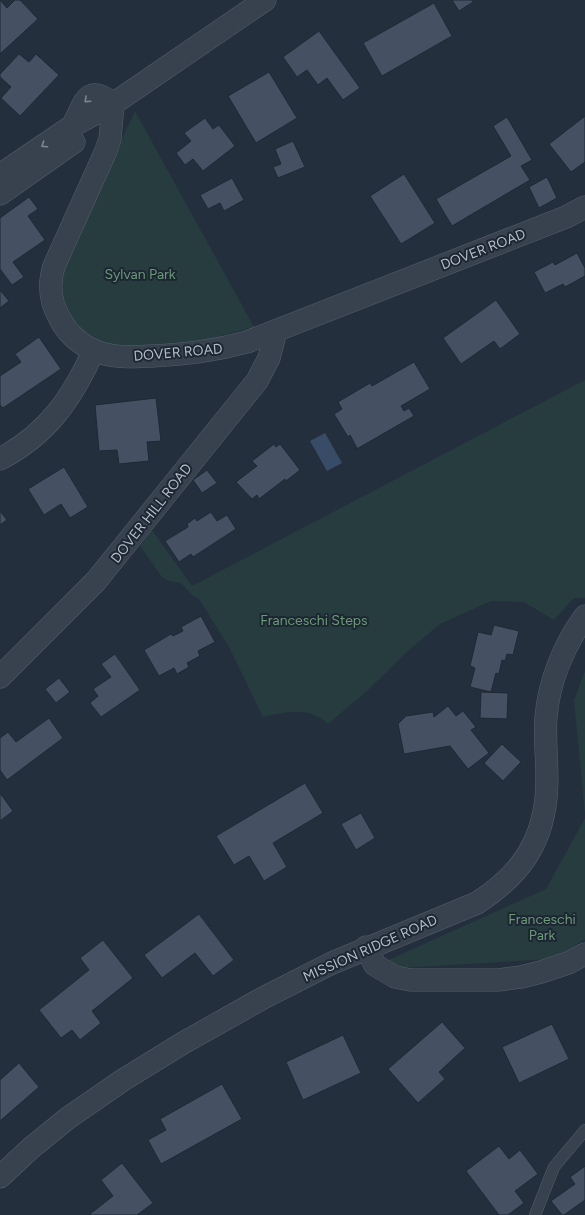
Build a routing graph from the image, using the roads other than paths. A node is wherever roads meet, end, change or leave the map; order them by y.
1 (265, 0) edge
2 (113, 104) junction
3 (0, 175) edge
4 (0, 194) edge
5 (585, 207) edge
6 (276, 331) junction
7 (94, 350) junction
8 (0, 459) edge
9 (585, 616) edge
10 (0, 677) edge
11 (366, 947) junction
12 (585, 954) edge
13 (585, 1130) edge
14 (0, 1177) edge
15 (535, 1215) edge

1 - 2 street
2 -> 3 street
2 - 4 street
2 - 7 street, DOVER ROAD
5 - 6 street, DOVER ROAD
6 - 7 street, DOVER ROAD
6 - 10 street, DOVER HILL ROAD
7 - 8 street
9 - 11 street, MISSION RIDGE ROAD
11 - 12 street
11 - 14 street, MISSION RIDGE ROAD
13 - 15 lane

